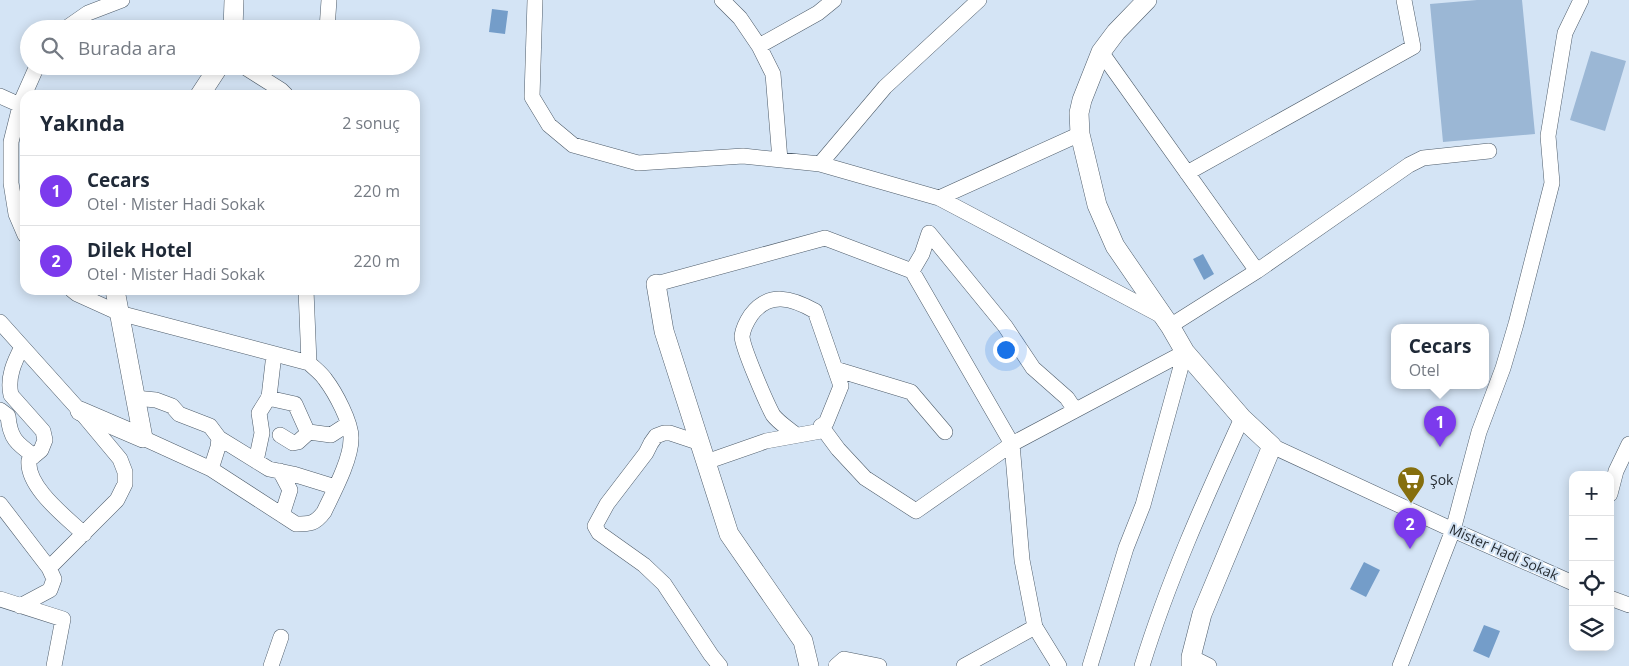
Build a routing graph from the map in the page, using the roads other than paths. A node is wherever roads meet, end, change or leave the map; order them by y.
1 (122, 0) edge
2 (234, 0) edge
3 (329, 0) edge
4 (535, 0) edge
5 (722, 0) edge
6 (834, 0) edge
7 (979, 0) edge
8 (1147, 0) edge
9 (1404, 0) edge
10 (1581, 0) edge
11 (78, 20) edge
12 (233, 20) edge
13 (327, 20) edge
14 (759, 46) junction
15 (1101, 52) junction
16 (33, 75) edge
17 (213, 75) edge
18 (257, 75) edge
19 (27, 90) edge
20 (203, 90) edge
21 (281, 90) edge
22 (0, 96) edge
23 (20, 105) joint
24 (1080, 134) junction
25 (1489, 151) dead end
26 (780, 160) junction
27 (820, 164) junction
28 (1187, 173) junction
29 (939, 198) junction
30 (20, 224) edge
31 (1257, 270) junction
32 (912, 271) junction
33 (656, 284) joint
34 (78, 295) edge
35 (116, 295) edge
36 (306, 295) edge
37 (119, 313) junction
38 (1166, 321) junction
39 (0, 322) edge
40 (22, 347) junction
41 (1186, 352) junction
42 (274, 354) junction
43 (309, 362) junction
44 (835, 369) junction
45 (5, 391) edge
46 (135, 398) junction
47 (268, 398) junction
48 (0, 410) edge
49 (1075, 410) junction
50 (80, 411) junction
51 (1242, 418) junction
52 (348, 424) junction
53 (821, 426) junction
54 (945, 432) dead end
55 (308, 433) junction
56 (280, 435) dead end
57 (796, 435) junction
58 (143, 438) junction
59 (219, 438) junction
60 (700, 443) junction
61 (1012, 444) junction
62 (1629, 444) edge
63 (1272, 446) junction
64 (34, 456) junction
65 (256, 461) junction
66 (706, 462) junction
67 (211, 469) junction
68 (280, 471) junction
69 (1614, 479) edge
70 (335, 487) junction
71 (0, 504) edge
72 (282, 515) junction
73 (1453, 530) junction
74 (84, 534) junction
75 (49, 568) junction
76 (1569, 581) edge
77 (0, 599) edge
78 (1614, 599) edge
79 (1629, 605) edge
80 (20, 606) junction
81 (1035, 627) junction
82 (281, 637) dead end
83 (1191, 662) edge
84 (54, 666) edge
85 (270, 666) edge
86 (720, 666) edge
87 (808, 666) edge
88 (836, 666) edge
89 (879, 666) edge
90 (964, 666) edge
91 (1059, 666) edge
92 (1090, 666) edge
93 (1142, 666) edge
94 (1209, 666) edge
95 (1400, 666) edge

1 - 11 street
2 - 12 street
3 - 13 street
4 - 26 street
5 - 14 street
6 - 14 street
7 - 27 street
8 - 15 street
9 - 28 street
10 - 73 street
14 - 26 street
15 - 24 street
15 - 28 street
16 - 19 street
17 - 20 street
18 - 21 street
22 - 23 street
23 - 30 street
24 - 29 street
24 - 38 street
25 - 31 street
26 - 27 street
27 - 29 street
28 - 31 street
29 - 38 street
31 - 38 street
32 - 33 street
32 - 49 street
32 - 61 street
33 - 60 street
34 - 37 street
35 - 37 street
36 - 43 street
37 - 42 street
37 - 46 street
38 - 41 street
39 - 40 street
40 - 45 street
40 - 50 street
41 - 49 street
41 - 51 street
41 - 92 street
42 - 43 street
42 - 47 street
43 - 52 street
44 - 53 street
44 - 54 street
44 - 57 street
45 - 64 street
46 - 58 street
46 - 59 street
47 - 55 street
47 - 65 street
48 - 64 street
49 - 61 street
50 - 58 street
50 - 74 street
51 - 63 street
51 - 93 street
52 - 55 street
52 - 70 street
53 - 57 street
53 - 61 street
55 - 56 street
57 - 66 street
58 - 67 street
59 - 65 street
59 - 67 street
60 - 66 street
60 - 86 street
61 - 81 street
62 - 69 street
63 - 73 street, Mister Hadi Sokak
63 - 83 street
64 - 74 street
65 - 68 street
66 - 87 street
67 - 72 street
68 - 70 street
68 - 72 street
70 - 72 street
71 - 75 street
73 - 76 street, Mister Hadi Sokak
73 - 95 street
74 - 75 street
75 - 80 street
77 - 80 street
78 - 79 street
80 - 84 street
81 - 90 street
81 - 91 street
82 - 85 street
83 - 94 street
88 - 89 street

